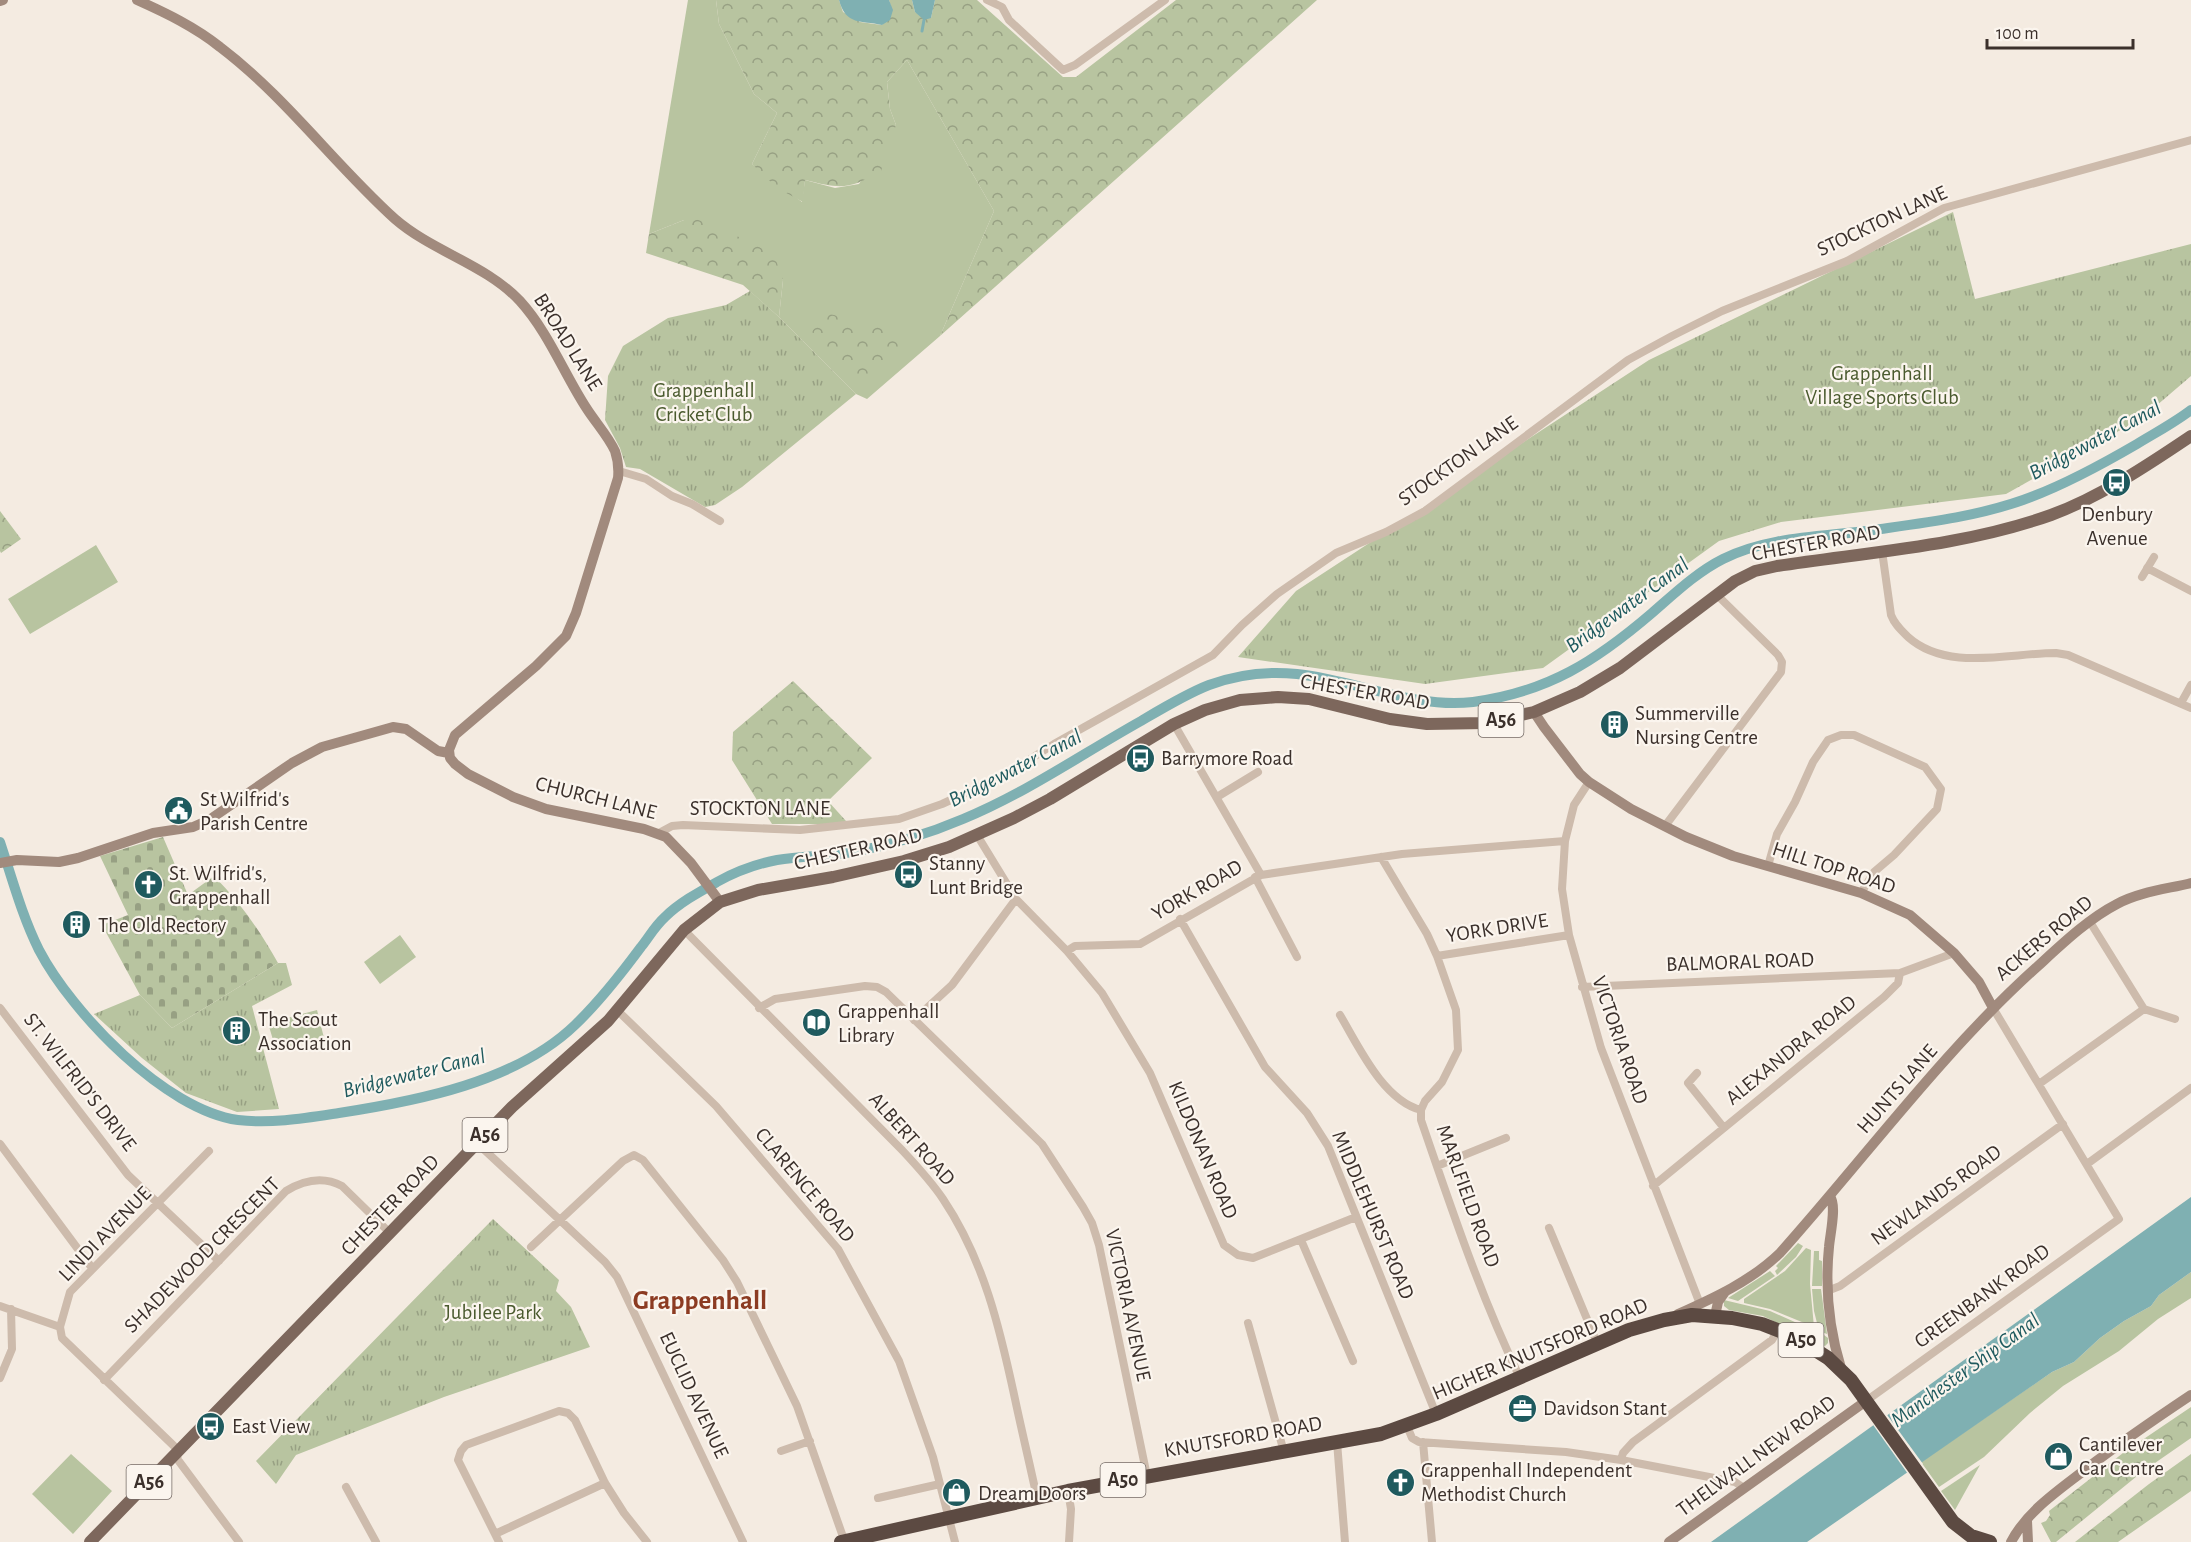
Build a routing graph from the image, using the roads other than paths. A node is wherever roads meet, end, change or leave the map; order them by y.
1 (137, 0) edge
2 (987, 0) edge
3 (1165, 0) edge
4 (2191, 140) edge
5 (2191, 436) edge
6 (619, 471) junction
7 (720, 521) dead end
8 (1882, 550) junction
9 (2154, 557) dead end
10 (2148, 568) junction
11 (2142, 577) dead end
12 (2191, 591) edge
13 (1716, 594) junction
14 (2191, 685) edge
15 (2181, 703) junction
16 (2191, 708) edge
17 (1534, 712) junction
18 (1174, 724) junction
19 (449, 753) junction
20 (1258, 772) dead end
21 (1589, 782) junction
22 (1217, 797) junction
23 (1665, 826) junction
24 (659, 833) junction
25 (977, 835) junction
26 (1565, 841) junction
27 (1382, 857) junction
28 (0, 863) edge
29 (1768, 866) junction
30 (1258, 876) junction
31 (2191, 883) edge
32 (1861, 893) junction
33 (717, 897) junction
34 (1016, 899) junction
35 (1180, 919) junction
36 (2090, 922) junction
37 (684, 930) junction
38 (1569, 934) junction
39 (1068, 951) junction
40 (1953, 953) junction
41 (1437, 956) junction
42 (1297, 957) dead end
43 (1900, 973) junction
44 (1582, 987) junction
45 (0, 1008) edge
46 (759, 1008) junction
47 (1994, 1008) junction
48 (2144, 1009) junction
49 (618, 1011) junction
50 (1340, 1015) dead end
51 (2175, 1019) dead end
52 (914, 1020) junction
53 (1697, 1073) dead end
54 (2039, 1084) junction
55 (2191, 1088) edge
56 (1421, 1110) junction
57 (2063, 1124) junction
58 (1724, 1128) junction
59 (1506, 1138) dead end
60 (477, 1143) junction
61 (0, 1144) edge
62 (209, 1151) dead end
63 (2087, 1164) junction
64 (1437, 1166) junction
65 (1653, 1186) junction
66 (1830, 1196) junction
67 (158, 1203) junction
68 (1356, 1217) junction
69 (559, 1219) junction
70 (2119, 1220) joint
71 (1549, 1226) dead end
72 (390, 1233) junction
73 (1301, 1240) junction
74 (531, 1247) dead end
75 (219, 1261) junction
76 (92, 1268) junction
77 (1725, 1291) junction
78 (1827, 1291) junction
79 (1700, 1304) junction
80 (0, 1306) edge
81 (11, 1309) junction
82 (1715, 1316) junction
83 (1664, 1320) junction
84 (1248, 1323) dead end
85 (60, 1327) junction
86 (1778, 1330) junction
87 (1598, 1343) junction
88 (1353, 1361) dead end
89 (1841, 1368) junction
90 (0, 1378) edge
91 (1520, 1378) junction
92 (104, 1380) junction
93 (2191, 1395) edge
94 (1866, 1401) junction
95 (1436, 1414) junction
96 (1407, 1426) junction
97 (810, 1441) junction
98 (1337, 1442) junction
99 (1423, 1442) junction
100 (781, 1451) dead end
101 (1284, 1452) junction
102 (177, 1454) junction
103 (1621, 1460) junction
104 (1147, 1476) junction
105 (605, 1483) junction
106 (940, 1484) junction
107 (346, 1487) dead end
108 (1744, 1488) junction
109 (1068, 1491) junction
110 (878, 1498) dead end
111 (1036, 1498) junction
112 (949, 1517) junction
113 (2027, 1521) junction
114 (497, 1538) edge
115 (90, 1542) edge
116 (240, 1542) edge
117 (376, 1542) edge
118 (647, 1542) edge
119 (743, 1542) edge
120 (844, 1542) edge
121 (956, 1542) edge
122 (1069, 1542) edge
123 (1345, 1542) edge
124 (1432, 1542) edge
125 (1669, 1542) edge
126 (1990, 1542) edge
127 (2011, 1542) edge
128 (2028, 1542) edge

1 - 6 street, BROAD LANE
2 - 3 street
4 - 24 street, STOCKTON LANE
5 - 8 main road, CHESTER ROAD / A56
6 - 7 street
6 - 19 street
8 - 13 main road, CHESTER ROAD / A56
8 - 15 street
9 - 10 street
10 - 11 street
10 - 12 street
13 - 17 main road, CHESTER ROAD / A56
13 - 23 street
14 - 15 street
15 - 16 street
17 - 18 main road, CHESTER ROAD / A56
17 - 21 street, HILL TOP ROAD
18 - 22 street
18 - 25 main road, CHESTER ROAD / A56
19 - 24 street, CHURCH LANE
19 - 28 street, CHURCH LANE
20 - 22 street
21 - 23 street, HILL TOP ROAD
21 - 26 street, VICTORIA ROAD
22 - 30 street
23 - 29 street, HILL TOP ROAD
24 - 33 street, CHURCH LANE
25 - 33 main road, CHESTER ROAD / A56
25 - 34 street
26 - 27 street, YORK ROAD
26 - 38 street, VICTORIA ROAD
27 - 30 street, YORK ROAD
27 - 41 street, YORK DRIVE
29 - 32 street, HILL TOP ROAD
29 - 32 street
30 - 35 street, YORK ROAD
30 - 42 street
31 - 36 street, ACKERS ROAD
32 - 40 street, HILL TOP ROAD
33 - 37 main road, CHESTER ROAD / A56
34 - 39 street
34 - 52 street
35 - 39 street, YORK ROAD
35 - 68 street, MIDDLEHURST ROAD
36 - 47 street, ACKERS ROAD
36 - 48 street
37 - 46 street, ALBERT ROAD
37 - 49 main road, CHESTER ROAD / A56
38 - 41 street, YORK DRIVE
38 - 44 street, VICTORIA ROAD
39 - 73 street, KILDONAN ROAD
40 - 43 street
40 - 47 street, HILL TOP ROAD
41 - 56 street
43 - 44 street, BALMORAL ROAD
43 - 58 street, ALEXANDRA ROAD
44 - 65 street, VICTORIA ROAD
45 - 67 street, ST. WILFRID'S DRIVE
46 - 52 street, VICTORIA AVENUE
46 - 111 street, ALBERT ROAD
47 - 54 street, HILL TOP ROAD
47 - 66 street, HUNTS LANE
48 - 51 street
48 - 54 street
49 - 60 main road, CHESTER ROAD / A56
49 - 106 street, CLARENCE ROAD
50 - 56 street, MARLFIELD ROAD
52 - 104 street, VICTORIA AVENUE
53 - 58 street
54 - 57 street, HILL TOP ROAD
55 - 63 street
56 - 64 street, MARLFIELD ROAD
57 - 63 street, HILL TOP ROAD
57 - 78 street, NEWLANDS ROAD
58 - 65 street, ALEXANDRA ROAD
59 - 64 street
60 - 69 street, EUCLID AVENUE
60 - 72 main road, CHESTER ROAD / A56
61 - 76 street
62 - 67 street, LINDI AVENUE
63 - 70 street, HILL TOP ROAD
64 - 91 street, MARLFIELD ROAD
65 - 79 street, VICTORIA ROAD
66 - 77 street, HUNTS LANE
66 - 78 street
67 - 75 street, ST. WILFRID'S DRIVE
67 - 76 street, LINDI AVENUE
68 - 73 street, KILDONAN ROAD
68 - 95 street, MIDDLEHURST ROAD
69 - 74 street
69 - 97 street
69 - 119 street, EUCLID AVENUE
70 - 94 street, GREENBANK ROAD
71 - 87 street
72 - 75 street, SHADEWOOD CRESCENT
72 - 102 main road, CHESTER ROAD / A56
73 - 88 street
75 - 92 street, SHADEWOOD CRESCENT
76 - 85 street, LINDI AVENUE
77 - 79 street, HUNTS LANE
77 - 82 street
78 - 89 street
79 - 83 street, HUNTS LANE
80 - 81 street
81 - 85 street
81 - 90 street
82 - 83 highway, HIGHER KNUTSFORD ROAD / A50
82 - 86 highway, HIGHER KNUTSFORD ROAD / A50
83 - 87 highway, HIGHER KNUTSFORD ROAD / A50
84 - 101 street
85 - 92 street
86 - 89 highway, HIGHER KNUTSFORD ROAD / A50
86 - 103 street
87 - 91 highway, HIGHER KNUTSFORD ROAD / A50
89 - 94 highway, HIGHER KNUTSFORD ROAD / A50
91 - 95 highway, HIGHER KNUTSFORD ROAD / A50
92 - 102 street
93 - 113 street
94 - 108 street, THELWALL NEW ROAD
94 - 126 highway, HIGHER KNUTSFORD ROAD / A50
95 - 96 highway, HIGHER KNUTSFORD ROAD / A50
96 - 98 highway, KNUTSFORD ROAD / A50
96 - 99 street
97 - 100 street
97 - 120 street
98 - 101 highway, KNUTSFORD ROAD / A50
98 - 123 street
99 - 103 street
99 - 124 street
101 - 104 highway, KNUTSFORD ROAD / A50
102 - 115 main road, CHESTER ROAD / A56
102 - 116 street
103 - 108 street
104 - 109 highway, KNUTSFORD ROAD / A50
105 - 114 street
105 - 114 street
105 - 118 street
106 - 110 street
106 - 112 street, CLARENCE ROAD
107 - 117 street
108 - 125 street, THELWALL NEW ROAD
109 - 111 highway, KNUTSFORD ROAD / A50
109 - 122 street
111 - 112 highway, KNUTSFORD ROAD / A50
112 - 120 highway, KNUTSFORD ROAD / A50
112 - 121 street, CLARENCE ROAD
113 - 127 street
113 - 128 street

